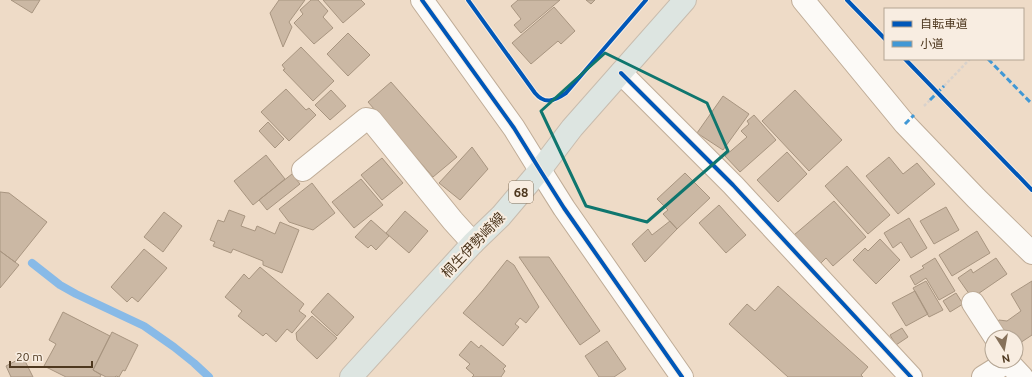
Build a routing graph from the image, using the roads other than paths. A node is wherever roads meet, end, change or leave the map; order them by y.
1 (422, 0) edge
2 (685, 0) edge
3 (803, 0) edge
4 (621, 73) junction
5 (303, 170) dead end
6 (540, 170) junction
7 (473, 243) junction
8 (1032, 253) edge
9 (973, 303) dead end
10 (990, 329) edge
11 (995, 369) edge
12 (1014, 369) edge
13 (350, 377) edge
14 (682, 377) edge
15 (911, 377) edge
16 (983, 377) edge
17 (1022, 377) edge

1 - 6 street
2 - 4 main road, 桐生伊勢崎線 / 68
3 - 8 street
4 - 6 main road, 桐生伊勢崎線 / 68
4 - 15 street
5 - 7 street
6 - 7 main road, 桐生伊勢崎線 / 68
6 - 14 street
7 - 13 main road, 桐生伊勢崎線 / 68
9 - 10 street
11 - 16 street
12 - 17 street

